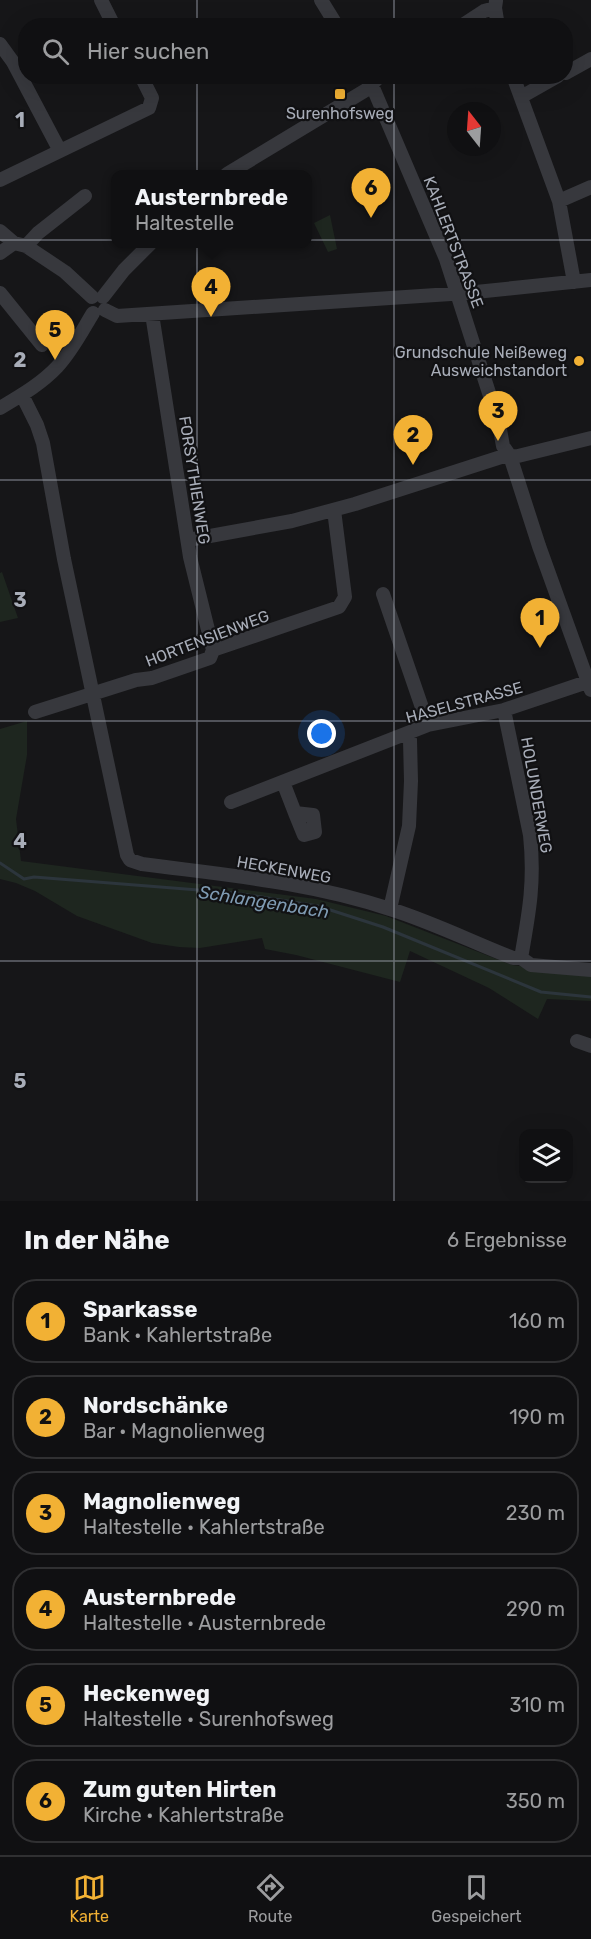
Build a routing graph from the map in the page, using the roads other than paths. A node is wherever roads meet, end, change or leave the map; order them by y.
1 (101, 0) edge
2 (321, 0) edge
3 (496, 4) edge
4 (110, 18) edge
5 (332, 18) edge
6 (473, 18) edge
7 (0, 44) edge
8 (591, 59) edge
9 (573, 69) edge
10 (18, 71) edge
11 (25, 84) edge
12 (145, 84) edge
13 (366, 84) edge
14 (376, 84) edge
15 (516, 84) edge
16 (544, 84) edge
17 (521, 97) junction
18 (60, 151) junction
19 (233, 170) edge
20 (0, 180) edge
21 (591, 187) edge
22 (85, 196) dead end
23 (559, 201) junction
24 (0, 231) edge
25 (20, 244) junction
26 (145, 248) edge
27 (0, 253) edge
28 (591, 280) edge
29 (574, 282) junction
30 (0, 293) edge
31 (458, 293) junction
32 (98, 304) junction
33 (152, 314) junction
34 (42, 345) dead end
35 (22, 395) junction
36 (0, 408) edge
37 (591, 438) edge
38 (510, 456) junction
39 (334, 510) junction
40 (188, 540) junction
41 (383, 594) dead end
42 (213, 650) junction
43 (589, 688) edge
44 (93, 694) junction
45 (504, 710) junction
46 (35, 712) dead end
47 (428, 725) junction
48 (408, 733) junction
49 (283, 782) junction
50 (231, 802) dead end
51 (295, 813) dead end
52 (390, 909) junction
53 (521, 958) junction
54 (591, 970) edge
55 (577, 1041) dead end
56 (591, 1046) edge

1 - 4 street
2 - 5 street
3 - 6 street
7 - 10 street
8 - 9 street
11 - 18 street
12 - 18 street
13 - 19 street
14 - 31 street, KAHLERTSTRASSE
15 - 17 street
16 - 17 street
17 - 23 street
18 - 20 street
21 - 23 street
22 - 25 street
23 - 29 street
24 - 25 street
25 - 27 street
25 - 32 street
26 - 32 street
28 - 29 street
29 - 31 street
30 - 34 street
31 - 33 street
31 - 38 street, KAHLERTSTRASSE
32 - 33 street
32 - 35 street
33 - 40 street, FORSYTHIENWEG
35 - 36 street
35 - 44 street, HECKENWEG
37 - 38 street
38 - 39 street
38 - 43 street, KAHLERTSTRASSE
39 - 40 street
39 - 42 street, HORTENSIENWEG
40 - 42 street, FORSYTHIENWEG
41 - 47 street
42 - 44 street, HORTENSIENWEG
43 - 45 street, HASELSTRASSE
44 - 46 street
44 - 52 street, HECKENWEG
45 - 47 street, HASELSTRASSE
45 - 53 street, HOLUNDERWEG
47 - 48 street, HASELSTRASSE
48 - 49 street, HASELSTRASSE
48 - 52 street
49 - 50 street, HASELSTRASSE
49 - 51 street
52 - 53 street, HECKENWEG
53 - 54 street, HECKENWEG
55 - 56 street

